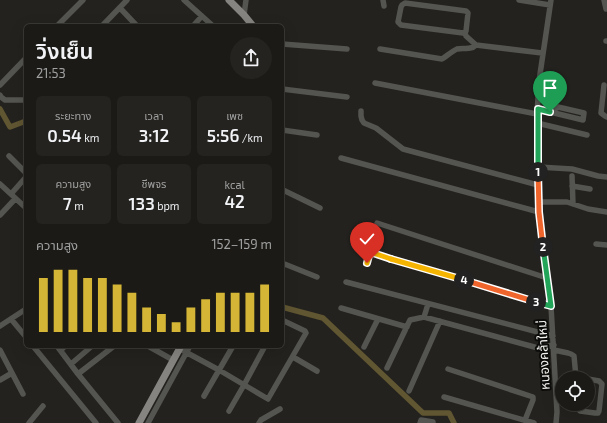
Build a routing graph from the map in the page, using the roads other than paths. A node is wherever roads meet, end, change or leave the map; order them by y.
1 (83, 0) edge
2 (127, 0) edge
3 (184, 0) edge
4 (229, 0) edge
5 (246, 0) edge
6 (519, 0) edge
7 (604, 0) edge
8 (550, 3) edge
9 (120, 8) junction
10 (606, 8) dead end
11 (244, 15) junction
12 (202, 16) junction
13 (132, 21) junction
14 (59, 24) edge
15 (104, 24) edge
16 (128, 24) edge
17 (135, 24) edge
18 (195, 24) edge
19 (211, 24) edge
20 (251, 24) edge
21 (465, 33) junction
22 (284, 44) edge
23 (476, 45) junction
24 (348, 49) dead end
25 (380, 49) dead end
26 (542, 53) junction
27 (24, 60) edge
28 (375, 83) dead end
29 (0, 85) edge
30 (604, 85) dead end
31 (284, 89) edge
32 (0, 95) edge
33 (347, 97) dead end
34 (24, 100) edge
35 (361, 111) dead end
36 (538, 112) junction
37 (550, 112) junction
38 (607, 117) edge
39 (537, 123) junction
40 (284, 130) edge
41 (317, 135) dead end
42 (587, 135) dead end
43 (9, 156) dead end
44 (341, 158) dead end
45 (538, 166) junction
46 (24, 171) edge
47 (572, 176) dead end
48 (607, 177) edge
49 (24, 179) edge
50 (0, 184) edge
51 (538, 185) junction
52 (572, 186) junction
53 (590, 189) dead end
54 (284, 190) edge
55 (11, 194) junction
56 (15, 199) junction
57 (538, 202) junction
58 (572, 204) junction
59 (24, 206) edge
60 (320, 208) dead end
61 (539, 212) junction
62 (607, 212) edge
63 (0, 215) edge
64 (377, 223) dead end
65 (596, 244) dead end
66 (607, 245) edge
67 (367, 263) dead end
68 (284, 264) edge
69 (317, 277) dead end
70 (548, 278) junction
71 (346, 282) dead end
72 (428, 304) junction
73 (551, 306) junction
74 (340, 308) dead end
75 (24, 310) edge
76 (424, 317) junction
77 (11, 318) junction
78 (378, 319) junction
79 (284, 321) edge
80 (440, 321) junction
81 (0, 326) edge
82 (407, 327) junction
83 (24, 334) edge
84 (553, 336) junction
85 (364, 346) dead end
86 (554, 347) junction
87 (35, 348) edge
88 (61, 348) edge
89 (90, 348) edge
90 (111, 348) edge
91 (152, 348) edge
92 (231, 348) edge
93 (264, 348) edge
94 (183, 349) edge
95 (0, 350) edge
96 (293, 357) junction
97 (173, 360) junction
98 (71, 364) junction
99 (387, 368) dead end
100 (448, 369) dead end
101 (219, 370) junction
102 (317, 371) dead end
103 (575, 371) edge
104 (12, 373) junction
105 (78, 374) junction
106 (0, 380) edge
107 (595, 380) edge
108 (244, 385) junction
109 (409, 391) dead end
110 (23, 394) dead end
111 (204, 396) dead end
112 (444, 397) dead end
113 (43, 406) dead end
114 (280, 409) dead end
115 (229, 411) dead end
116 (580, 411) edge
117 (525, 420) junction
118 (30, 423) edge
119 (96, 423) edge
120 (118, 423) edge
121 (139, 423) edge
122 (148, 423) edge
123 (259, 423) edge
124 (420, 423) edge
125 (433, 423) edge
126 (534, 423) edge
127 (556, 423) edge

1 - 14 street
2 - 9 street
3 - 12 street
4 - 11 main road
5 - 11 street
6 - 8 street
7 - 10 street
8 - 26 street, หนองคล้าใหม่
9 - 13 street
9 - 15 street
11 - 20 main road
12 - 18 street
12 - 19 street
13 - 16 street
13 - 17 street
21 - 21 street
21 - 23 street
22 - 24 street
23 - 25 street
23 - 26 street
26 - 36 street, หนองคล้าใหม่
27 - 29 street
28 - 36 street
30 - 38 street
31 - 33 street
32 - 34 street
35 - 51 street
36 - 37 street
36 - 39 street, หนองคล้าใหม่
37 - 37 street
39 - 42 street
39 - 45 street, หนองคล้าใหม่
40 - 41 street
43 - 46 street
44 - 61 street
45 - 48 street
45 - 51 street, หนองคล้าใหม่
47 - 52 street
49 - 55 street
50 - 55 street
51 - 57 street, หนองคล้าใหม่
52 - 53 street
52 - 58 street
54 - 60 street
55 - 56 street
56 - 59 street
56 - 63 street
57 - 58 street
57 - 61 street, หนองคล้าใหม่
58 - 62 street
61 - 70 street, หนองคล้าใหม่
64 - 70 street
65 - 66 street
67 - 73 street
68 - 69 street
70 - 73 street, หนองคล้าใหม่
71 - 72 street
72 - 76 street
72 - 84 street
73 - 84 street, หนองคล้าใหม่
74 - 78 street
75 - 77 street
76 - 80 street
76 - 82 street
77 - 81 street
77 - 83 street
78 - 82 street
78 - 85 street
79 - 96 street
80 - 86 street
80 - 109 street
82 - 99 street
84 - 86 street, หนองคล้าใหม่
86 - 103 street
86 - 127 street, หนองคล้าใหม่
87 - 119 street
88 - 98 street
89 - 98 street
90 - 105 street
91 - 97 street
92 - 101 street
93 - 108 street
94 - 97 main road
94 - 101 street
94 - 122 street
95 - 104 street
96 - 102 street
96 - 108 street
97 - 121 main road
98 - 105 street
100 - 117 street
101 - 108 street
101 - 111 street
104 - 106 street
104 - 110 street
105 - 120 street
107 - 116 street
108 - 115 street
112 - 117 street
113 - 118 street
114 - 123 street
117 - 126 street
124 - 125 street

